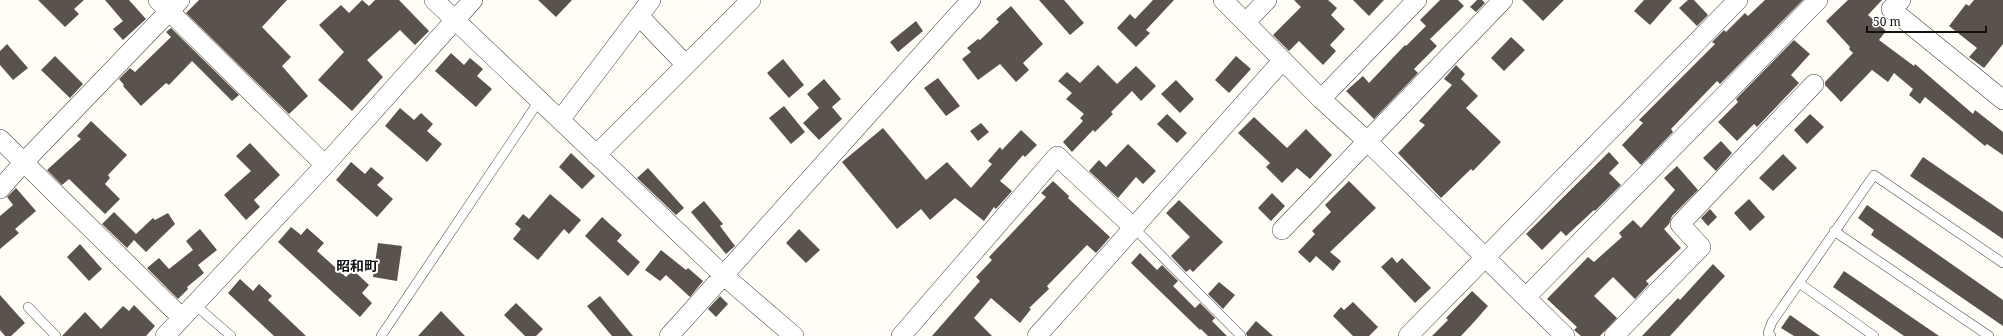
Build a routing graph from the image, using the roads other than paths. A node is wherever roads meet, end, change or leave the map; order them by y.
1 (434, 0) edge
2 (473, 0) edge
3 (651, 0) edge
4 (751, 0) edge
5 (971, 0) edge
6 (1224, 0) edge
7 (1267, 0) edge
8 (1417, 0) edge
9 (1503, 0) edge
10 (1818, 0) edge
11 (1901, 0) edge
12 (170, 4) edge
13 (1726, 4) edge
14 (640, 16) junction
15 (454, 20) junction
16 (1246, 22) junction
17 (1283, 60) junction
18 (686, 65) junction
19 (1814, 84) dead end
20 (1321, 99) junction
21 (2003, 100) edge
22 (539, 101) junction
23 (560, 120) junction
24 (0, 139) edge
25 (1367, 141) junction
26 (596, 155) junction
27 (24, 162) junction
28 (325, 165) junction
29 (0, 189) edge
30 (1133, 227) junction
31 (1282, 230) dead end
32 (1834, 232) junction
33 (1485, 257) junction
34 (2003, 263) edge
35 (723, 275) junction
36 (1799, 283) junction
37 (1526, 297) junction
38 (194, 304) junction
39 (28, 307) dead end
40 (182, 318) junction
41 (56, 336) edge
42 (165, 336) edge
43 (231, 336) edge
44 (381, 336) edge
45 (669, 336) edge
46 (794, 336) edge
47 (901, 336) edge
48 (1037, 336) edge
49 (1241, 336) edge
50 (1408, 336) edge
51 (1565, 336) edge
52 (1614, 336) edge
53 (1771, 336) edge
54 (1874, 336) edge
55 (1989, 336) edge

1 - 15 street
2 - 15 street
3 - 14 street
4 - 18 street
5 - 35 street
6 - 16 street
7 - 16 street
8 - 20 street
9 - 25 street
10 - 37 street
11 - 21 street
12 - 27 street
12 - 28 street
13 - 33 street
14 - 18 street
14 - 23 street
15 - 22 street
15 - 28 street
16 - 17 street
17 - 20 street
17 - 30 street
18 - 26 street
19 - 52 street
20 - 25 street
22 - 23 street
22 - 44 lane
23 - 26 street
24 - 27 street
25 - 31 street
25 - 33 street
26 - 35 street
27 - 29 street
27 - 40 street
28 - 38 street
30 - 47 street
30 - 48 street
30 - 49 lane
32 - 34 lane
32 - 36 lane
32 - 55 lane
33 - 37 street
33 - 50 street
35 - 45 street
35 - 46 street
36 - 53 lane
36 - 54 lane
37 - 51 street
38 - 40 street
38 - 43 lane
39 - 41 lane
40 - 42 street

